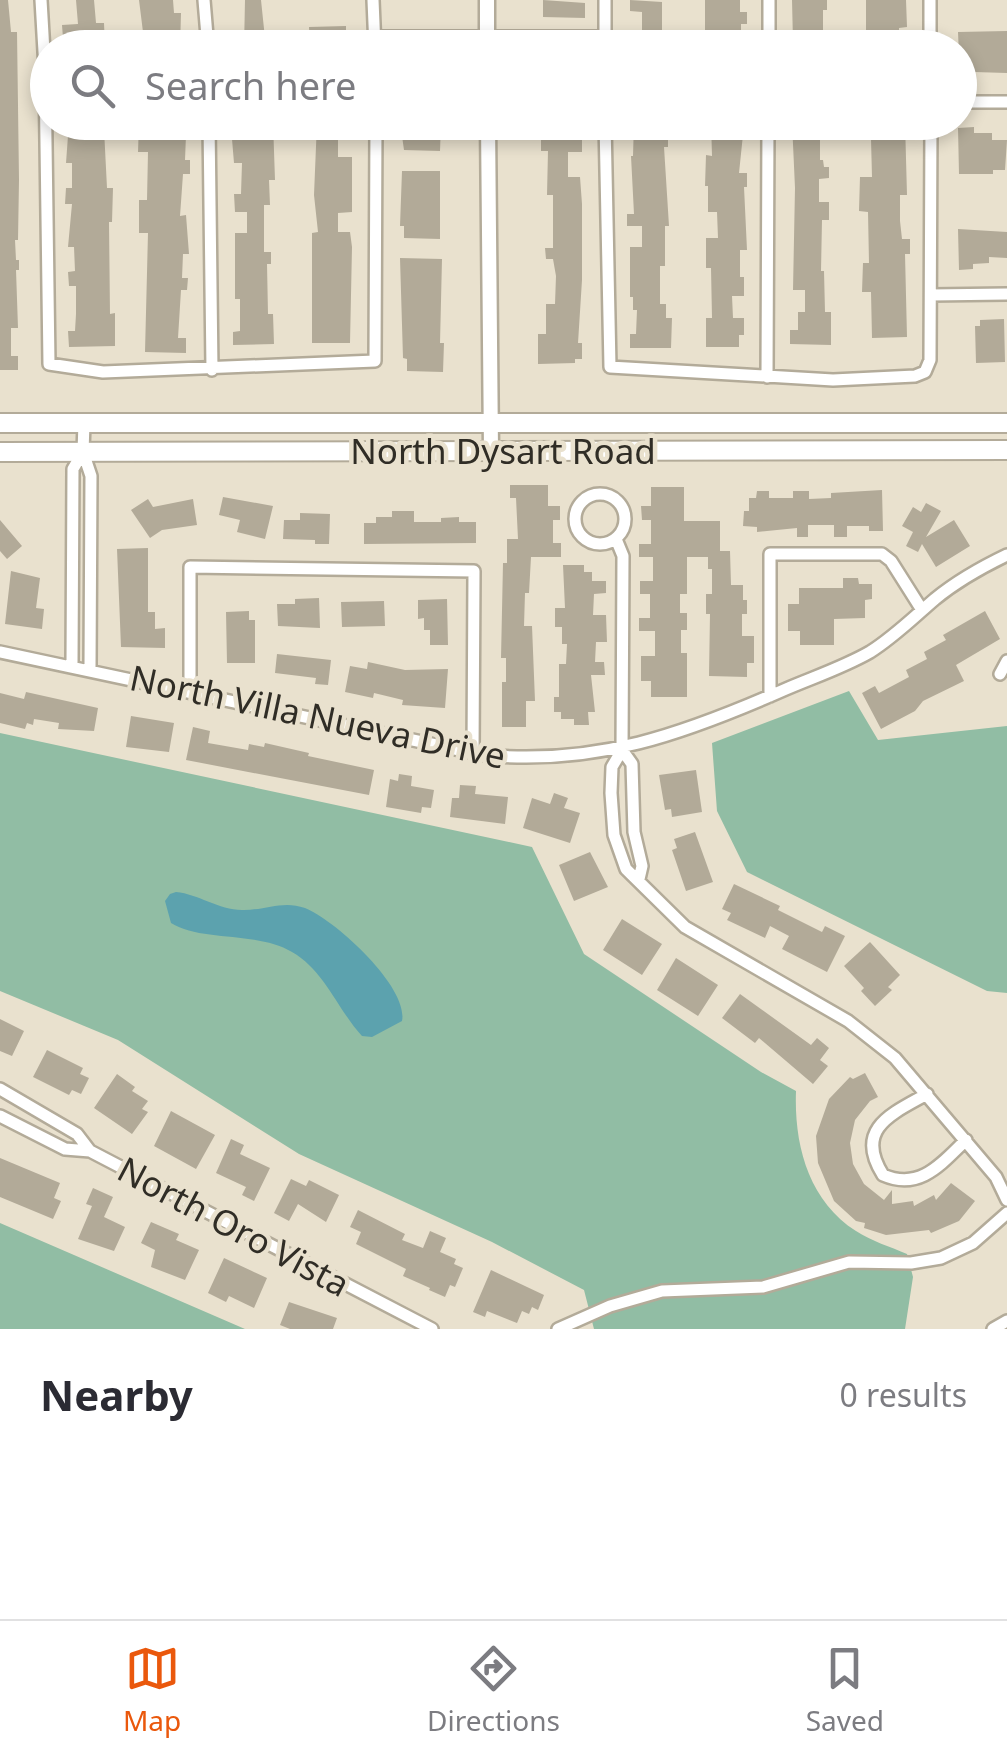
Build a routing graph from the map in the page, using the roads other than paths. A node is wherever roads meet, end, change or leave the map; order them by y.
1 (41, 0) edge
2 (204, 0) edge
3 (373, 0) edge
4 (487, 0) edge
5 (605, 0) edge
6 (769, 0) edge
7 (930, 0) edge
8 (43, 30) edge
9 (206, 30) edge
10 (374, 30) edge
11 (487, 30) edge
12 (605, 30) edge
13 (768, 30) edge
14 (930, 30) edge
15 (977, 102) edge
16 (1007, 102) edge
17 (46, 140) edge
18 (209, 140) edge
19 (376, 140) edge
20 (488, 140) edge
21 (606, 140) edge
22 (768, 140) edge
23 (930, 140) edge
24 (1007, 294) edge
25 (931, 295) junction
26 (212, 370) junction
27 (767, 377) junction
28 (0, 423) edge
29 (84, 423) junction
30 (1007, 423) edge
31 (490, 424) junction
32 (490, 450) junction
33 (1007, 450) edge
34 (0, 452) edge
35 (84, 452) junction
36 (616, 539) junction
37 (1007, 555) edge
38 (922, 610) junction
39 (0, 652) edge
40 (1007, 661) edge
41 (72, 665) junction
42 (90, 669) junction
43 (1000, 674) dead end
44 (190, 691) junction
45 (770, 696) junction
46 (622, 750) junction
47 (472, 754) junction
48 (639, 878) junction
49 (0, 1089) edge
50 (927, 1094) junction
51 (0, 1116) edge
52 (966, 1140) junction
53 (90, 1151) junction
54 (1007, 1200) edge
55 (1007, 1214) edge
56 (1007, 1321) edge
57 (432, 1329) edge
58 (558, 1329) edge
59 (993, 1329) edge

1 - 8 street
2 - 9 street
3 - 10 street
4 - 11 street
5 - 12 street
6 - 13 street
7 - 14 street
15 - 16 street
17 - 26 street
18 - 26 street
19 - 26 street
20 - 31 street
21 - 27 street
22 - 27 street
23 - 25 street
24 - 25 street
25 - 27 street
28 - 29 main road, North Dysart Road
29 - 31 main road, North Dysart Road
29 - 35 street
30 - 31 main road, North Dysart Road
31 - 32 street
32 - 33 main road, North Dysart Road
32 - 35 main road, North Dysart Road
34 - 35 main road, North Dysart Road
35 - 41 street
35 - 42 street
36 - 36 street
36 - 46 street
37 - 38 street, North Villa Nueva Drive
38 - 45 street, North Villa Nueva Drive
38 - 45 street
39 - 41 street, North Villa Nueva Drive
40 - 43 street
41 - 42 street, North Villa Nueva Drive
42 - 44 street, North Villa Nueva Drive
44 - 47 street, North Villa Nueva Drive
44 - 47 street
45 - 46 street, North Villa Nueva Drive
46 - 47 street, North Villa Nueva Drive
46 - 48 street
46 - 48 street
48 - 50 street
49 - 53 street, North Oro Vista
50 - 52 street
50 - 52 street
51 - 53 street, North Oro Vista
52 - 54 street
53 - 57 street, North Oro Vista
55 - 58 street
56 - 59 street

